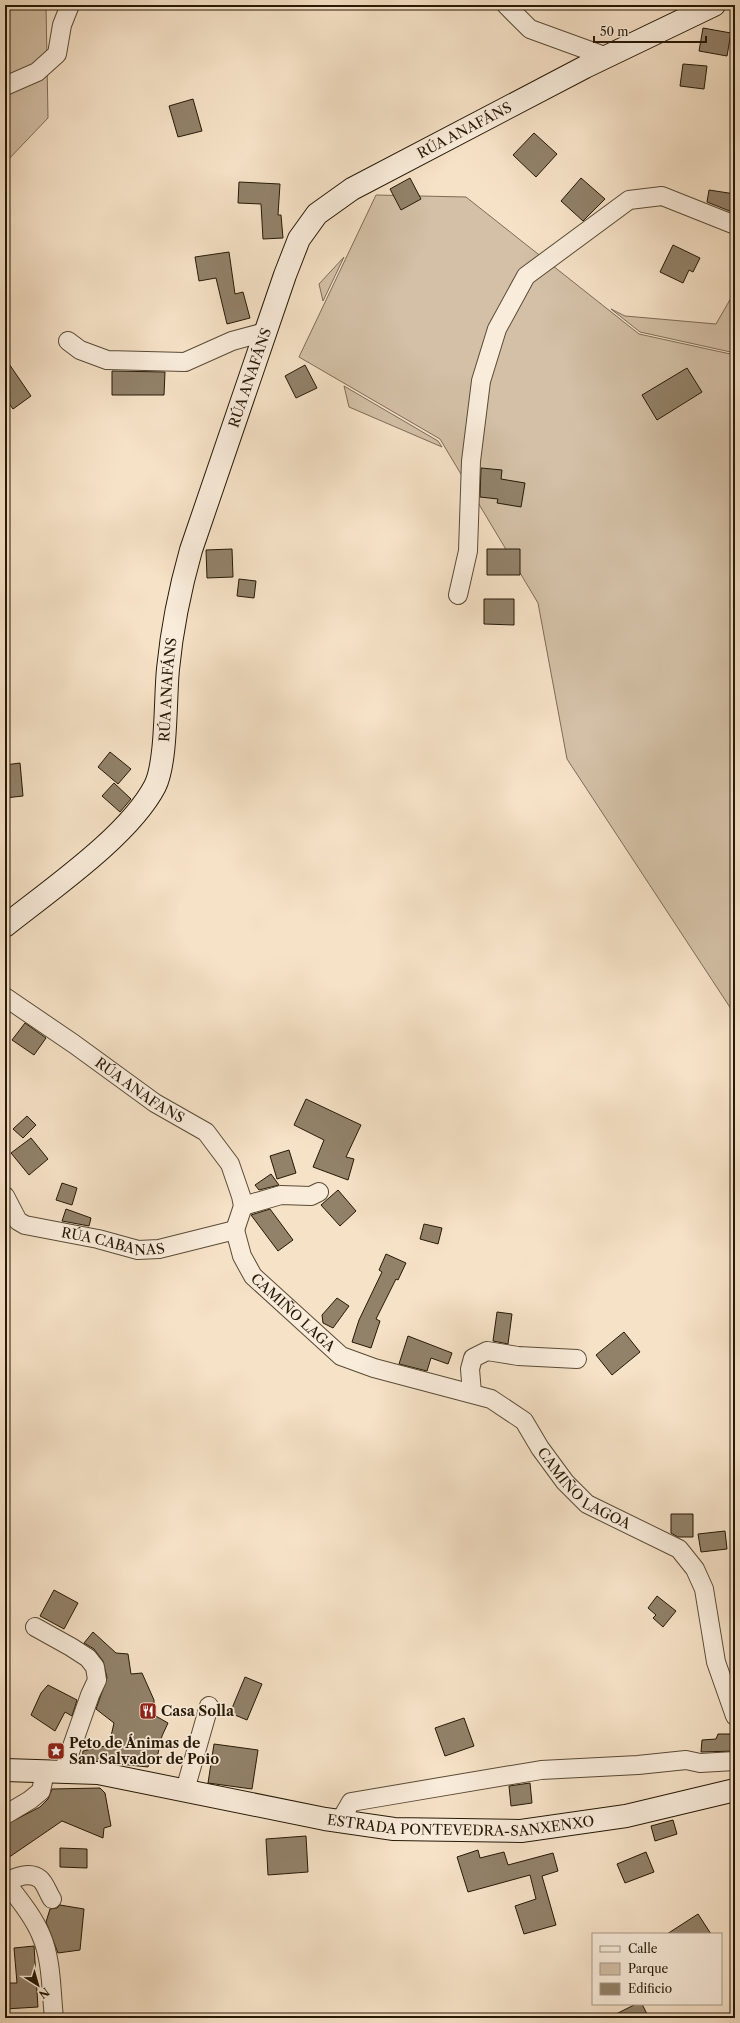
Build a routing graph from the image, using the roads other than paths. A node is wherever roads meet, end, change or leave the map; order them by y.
1 (70, 5) edge
2 (506, 5) edge
3 (714, 5) edge
4 (607, 57) junction
5 (5, 86) edge
6 (735, 225) edge
7 (265, 332) junction
8 (68, 341) dead end
9 (458, 595) dead end
10 (5, 926) edge
11 (5, 997) edge
12 (319, 1192) dead end
13 (5, 1196) edge
14 (243, 1206) junction
15 (235, 1230) junction
16 (577, 1359) dead end
17 (472, 1393) junction
18 (35, 1627) dead end
19 (209, 1706) dead end
20 (735, 1716) edge
21 (735, 1760) edge
22 (5, 1770) edge
23 (54, 1772) junction
24 (185, 1790) junction
25 (735, 1790) edge
26 (6, 1809) edge
27 (340, 1821) junction
28 (7, 1887) edge
29 (52, 1899) dead end
30 (54, 2018) edge

1 - 5 street
2 - 4 street
3 - 4 street, RÚA ANAFÁNS
4 - 7 street, RÚA ANAFÁNS
6 - 9 street
7 - 8 street
7 - 10 street, RÚA ANAFÁNS
11 - 14 street, RÚA ANAFANS
12 - 14 street
13 - 15 street, RÚA CABANAS
14 - 15 street
15 - 17 street, CAMIÑO LAGA
16 - 17 street
17 - 20 street, CAMIÑO LAGOA
18 - 23 street
19 - 24 street
21 - 27 street
22 - 23 street, ESTRADA PONTEVEDRA-SANXENXO
23 - 24 street, ESTRADA PONTEVEDRA-SANXENXO
23 - 26 street
24 - 27 street, ESTRADA PONTEVEDRA-SANXENXO
25 - 27 street, ESTRADA PONTEVEDRA-SANXENXO
28 - 29 street
28 - 30 street

